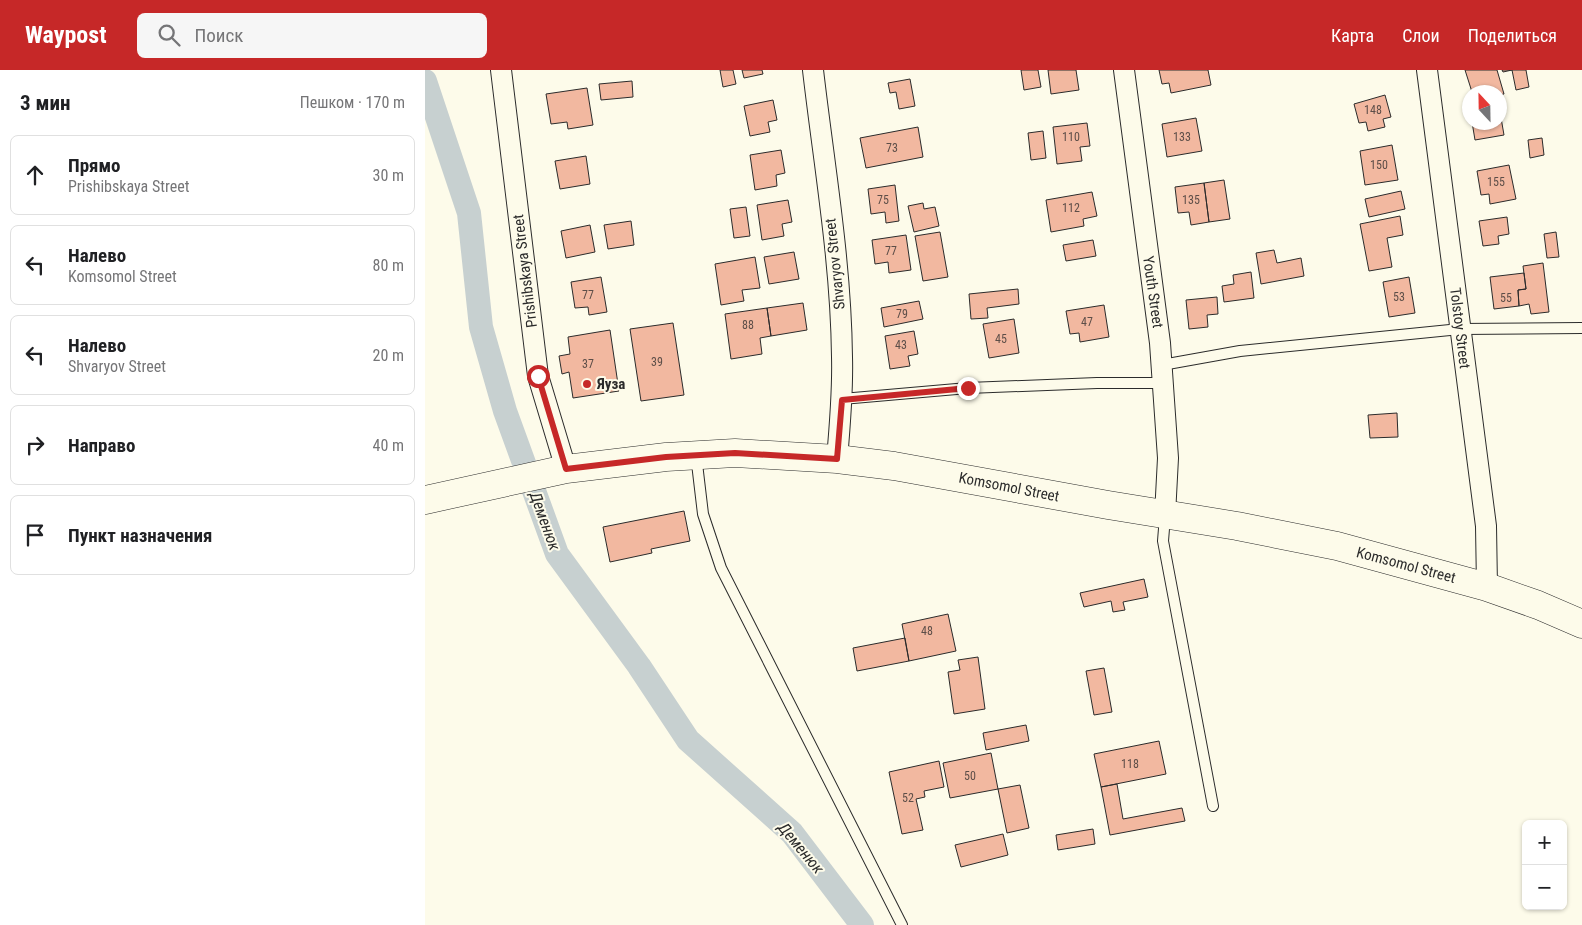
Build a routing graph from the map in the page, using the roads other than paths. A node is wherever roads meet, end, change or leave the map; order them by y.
1 (501, 70) edge
2 (813, 70) edge
3 (1124, 70) edge
4 (1427, 70) edge
5 (1582, 328) edge
6 (1460, 329) junction
7 (1162, 374) junction
8 (842, 400) junction
9 (696, 455) junction
10 (837, 459) junction
11 (559, 470) junction
12 (425, 500) edge
13 (1165, 515) junction
14 (1487, 587) junction
15 (1538, 605) junction
16 (1582, 615) edge
17 (1582, 624) edge
18 (1213, 806) dead end
19 (902, 925) edge

1 - 11 street, Prishibskaya Street
2 - 8 street, Shvaryov Street
3 - 7 street, Youth Street
4 - 6 street, Tolstoy Street
5 - 6 lane
6 - 7 lane
6 - 14 street, Tolstoy Street
7 - 8 lane
7 - 13 street, Youth Street
8 - 10 street, Shvaryov Street
9 - 10 main road, Komsomol Street
9 - 11 main road, Komsomol Street
9 - 19 lane
10 - 13 main road, Komsomol Street
11 - 12 main road, Komsomol Street
13 - 14 main road, Komsomol Street
13 - 18 lane
14 - 15 main road, Komsomol Street
15 - 16 street
15 - 17 main road, Komsomol Street

